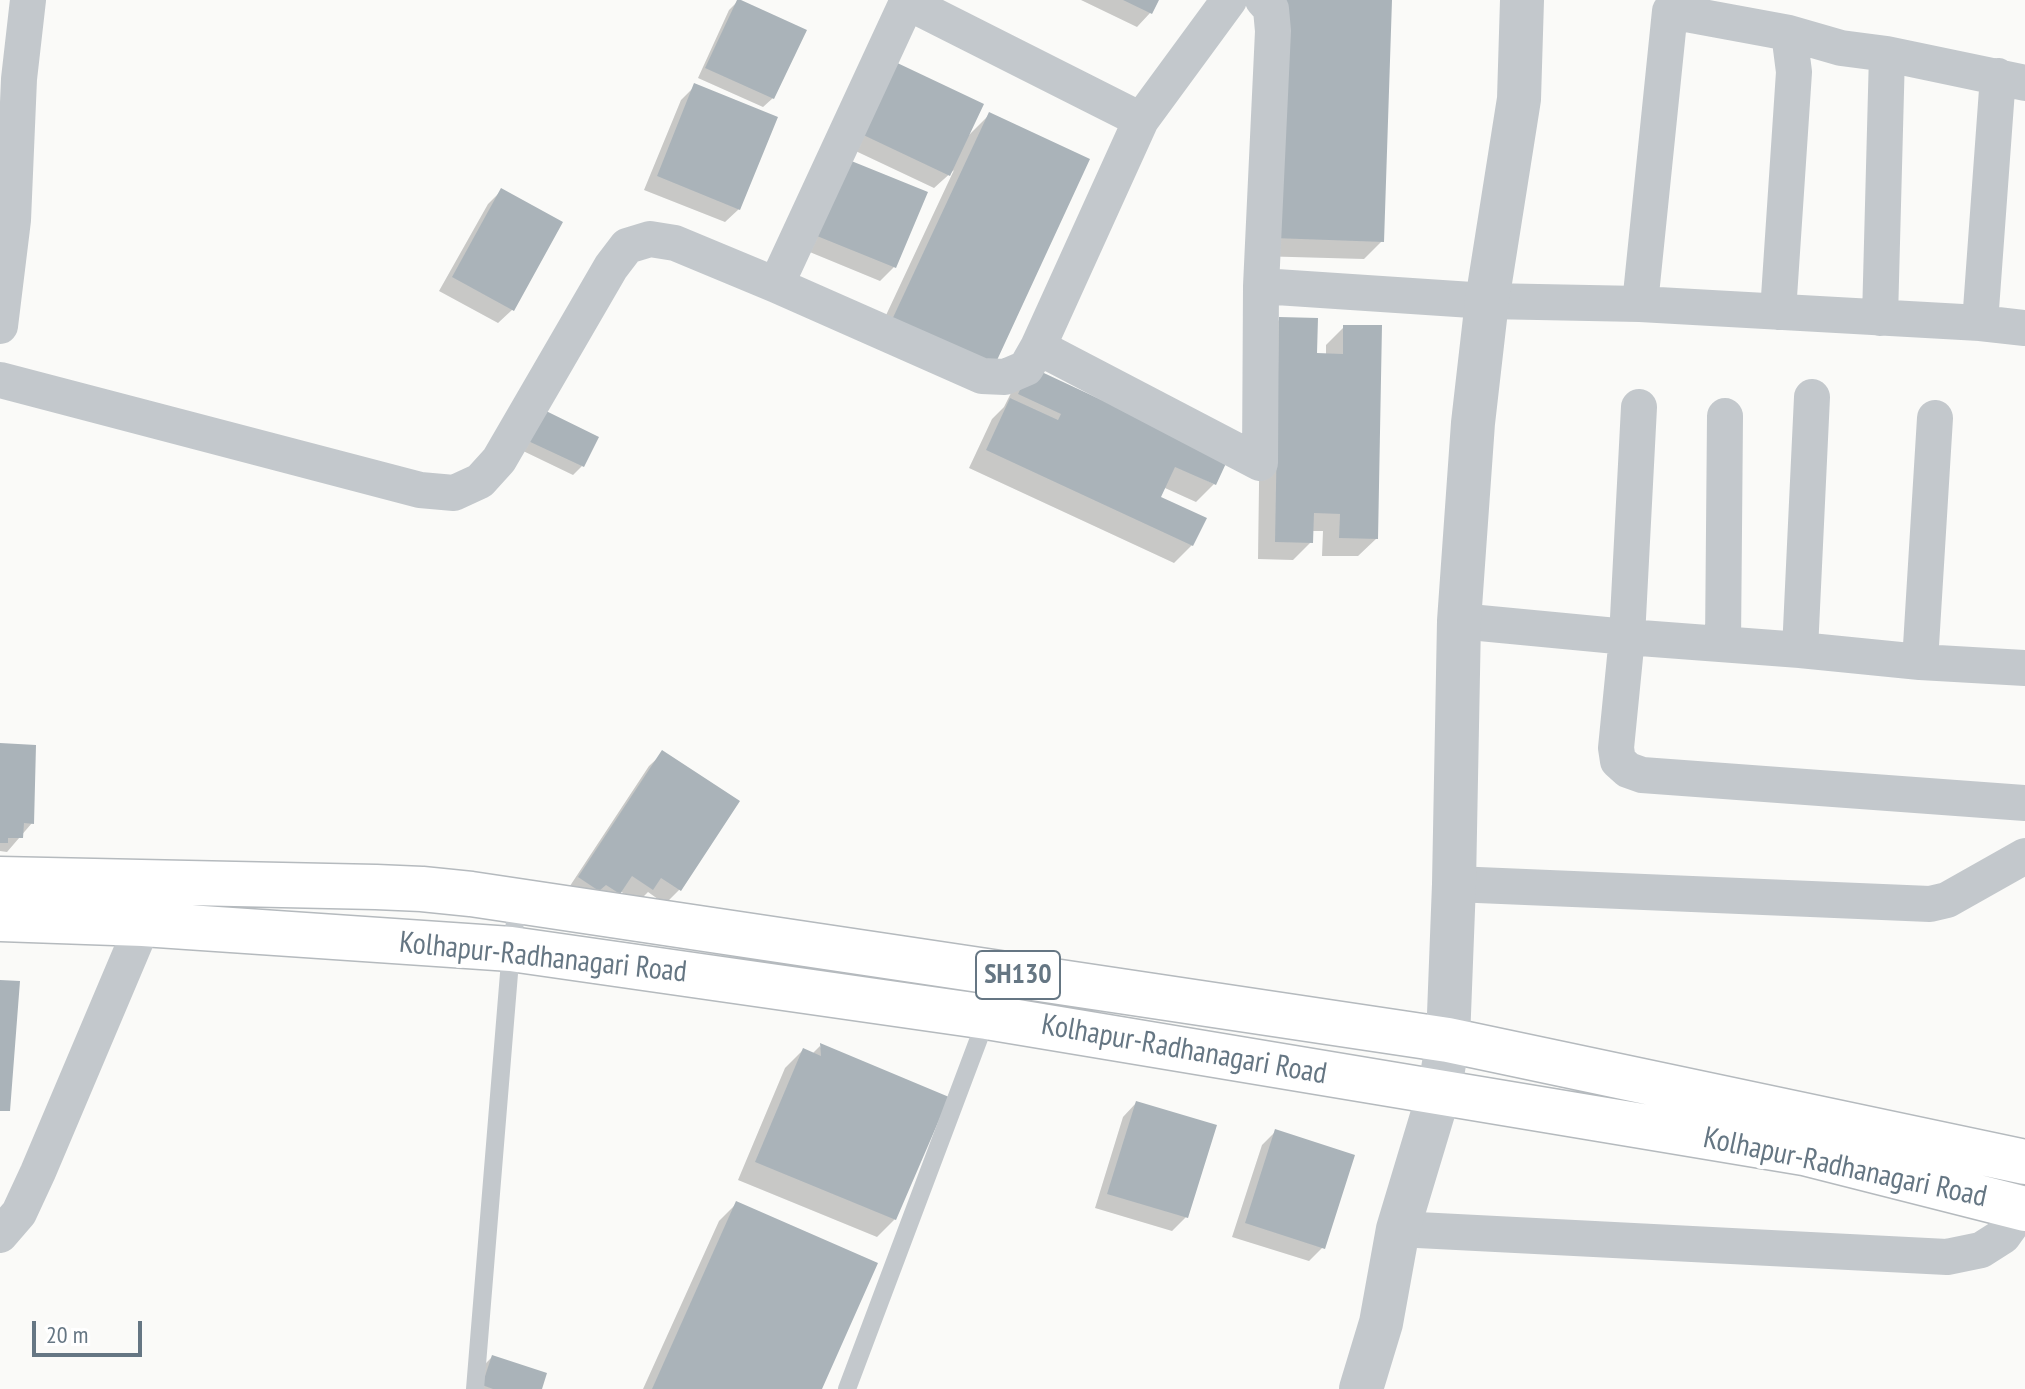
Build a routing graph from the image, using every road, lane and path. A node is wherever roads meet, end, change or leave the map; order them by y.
1 (28, 0) edge
2 (1229, 0) edge
3 (1263, 0) edge
4 (1522, 0) edge
5 (907, 1) edge
6 (1789, 33) junction
7 (1841, 48) junction
8 (1887, 54) junction
9 (1794, 72) junction
10 (2011, 80) edge
11 (9, 88) edge
12 (1141, 120) junction
13 (776, 285) junction
14 (1261, 286) junction
15 (1487, 301) junction
16 (1640, 304) junction
17 (1778, 312) junction
18 (1880, 318) junction
19 (1980, 323) junction
20 (0, 326) edge
21 (2025, 328) edge
22 (1038, 347) junction
23 (0, 380) edge
24 (1812, 397) dead end
25 (1639, 407) dead end
26 (1725, 416) dead end
27 (1935, 418) dead end
28 (1459, 621) junction
29 (1627, 637) junction
30 (1723, 644) junction
31 (1800, 650) junction
32 (1920, 662) junction
33 (2025, 668) edge
34 (2025, 803) edge
35 (2025, 856) edge
36 (0, 879) edge
37 (1454, 884) junction
38 (519, 901) junction
39 (0, 919) edge
40 (143, 924) junction
41 (511, 949) junction
42 (987, 1017) junction
43 (1448, 1040) junction
44 (1439, 1093) junction
45 (2025, 1162) edge
46 (2024, 1209) edge
47 (1398, 1229) junction
48 (0, 1235) edge
49 (475, 1389) edge
50 (847, 1389) edge
51 (1361, 1389) edge

1 - 11 street
2 - 12 street
3 - 14 street
4 - 15 street
5 - 12 street
5 - 13 street
6 - 7 street
6 - 9 street
6 - 16 street
7 - 8 street
7 - 9 street
8 - 10 street
8 - 18 street
9 - 17 street
10 - 19 street
11 - 20 street
12 - 22 street
13 - 22 street
13 - 23 street
14 - 15 street
14 - 22 street
15 - 16 street
15 - 28 street
16 - 17 street
17 - 18 street
18 - 19 street
19 - 21 street
24 - 31 street
25 - 29 street
26 - 30 street
27 - 32 street
28 - 29 street
28 - 37 street
29 - 30 street
29 - 34 street
30 - 31 street
31 - 32 street
32 - 33 street
35 - 37 street
36 - 38 main road, SH130
37 - 43 street
38 - 41 lane
38 - 43 main road, SH130
39 - 40 main road, Kolhapur-Radhanagari Road
40 - 41 main road, Kolhapur-Radhanagari Road
40 - 48 street
41 - 42 main road, Kolhapur-Radhanagari Road
41 - 49 lane
42 - 44 main road, Kolhapur-Radhanagari Road
42 - 50 lane
43 - 44 street
43 - 45 main road, SH130
44 - 46 main road, Kolhapur-Radhanagari Road
44 - 47 street
46 - 47 street
47 - 51 street

